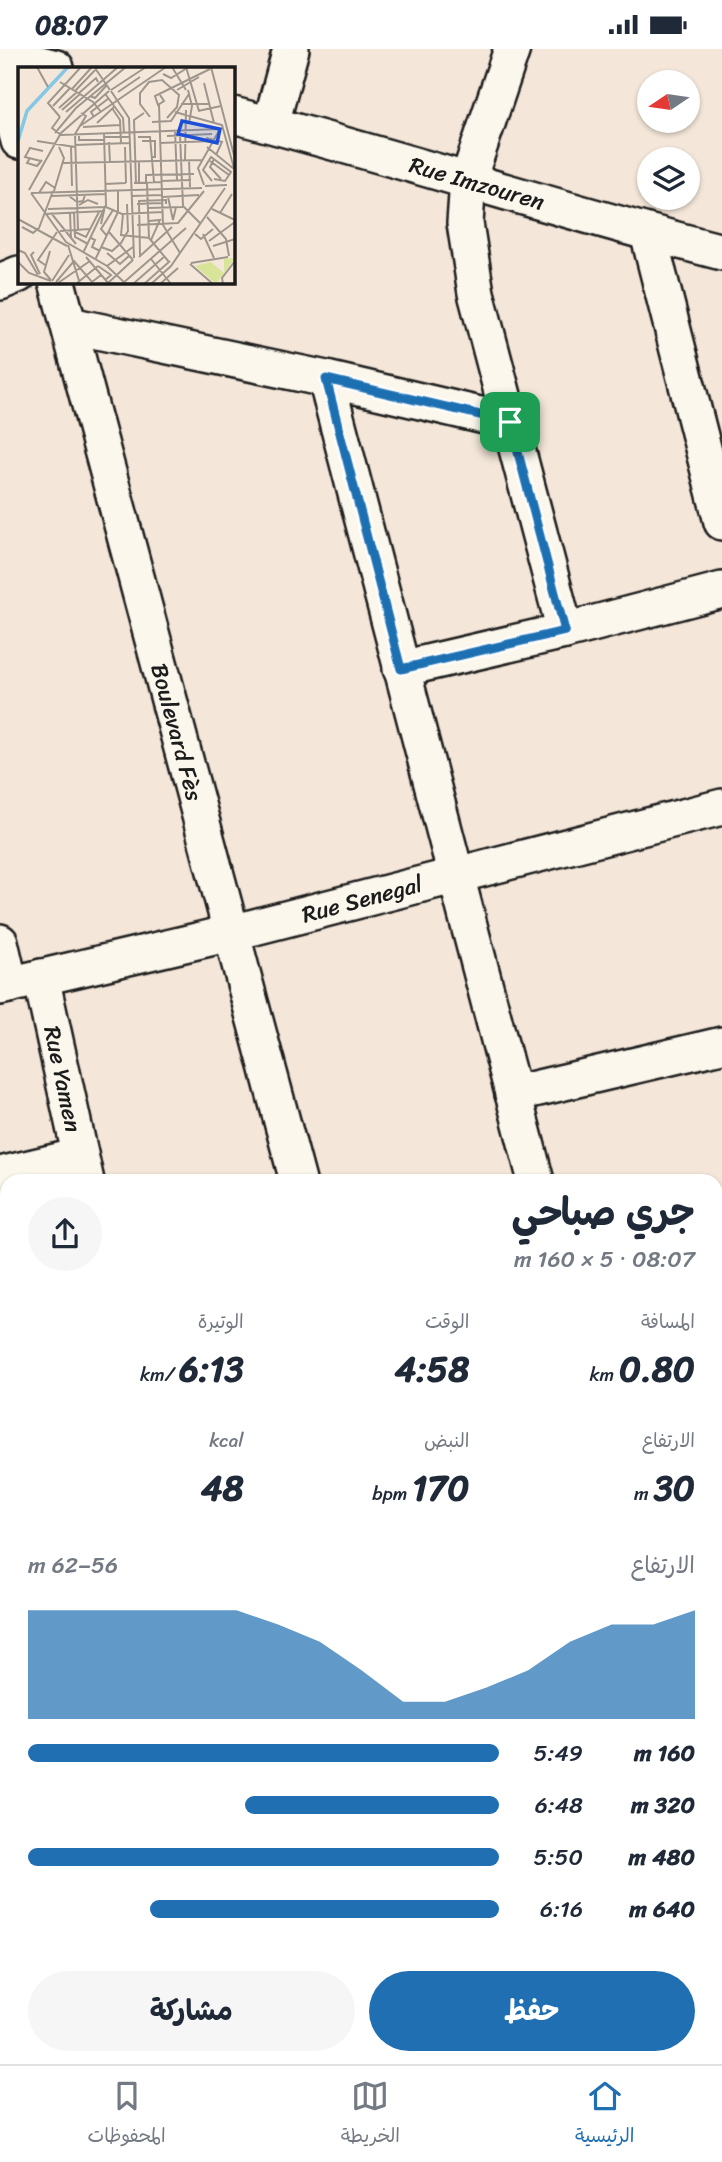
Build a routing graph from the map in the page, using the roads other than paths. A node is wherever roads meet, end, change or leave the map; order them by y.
1 (291, 49) edge
2 (512, 49) edge
3 (0, 54) edge
4 (52, 67) edge
5 (0, 69) edge
6 (234, 115) edge
7 (271, 124) junction
8 (18, 137) edge
9 (468, 180) junction
10 (648, 233) junction
11 (722, 251) edge
12 (18, 274) edge
13 (0, 282) edge
14 (57, 283) edge
15 (69, 325) junction
16 (326, 379) junction
17 (510, 422) junction
18 (722, 522) edge
19 (722, 590) edge
20 (565, 631) junction
21 (401, 669) junction
22 (722, 807) edge
23 (455, 875) junction
24 (231, 933) junction
25 (0, 941) edge
26 (17, 983) edge
27 (722, 1045) edge
28 (513, 1094) junction
29 (83, 1168) edge
30 (12, 1174) edge
31 (296, 1174) edge
32 (534, 1174) edge

1 - 7 street
2 - 9 street
3 - 4 street
5 - 8 street
6 - 7 street, Rue Imzouren
7 - 9 street, Rue Imzouren
9 - 10 street, Rue Imzouren
9 - 17 street
10 - 11 street, Rue Imzouren
10 - 18 street
12 - 13 street
14 - 15 street, Boulevard Fès
15 - 16 street
15 - 24 street, Boulevard Fès
16 - 17 street
16 - 21 street
17 - 20 street
19 - 20 street
20 - 21 street
21 - 23 street
22 - 23 street, Rue Senegal
23 - 24 street, Rue Senegal
23 - 28 street
24 - 26 street, Rue Senegal
24 - 31 street, Boulevard Fès
25 - 26 street, Rue Yamen
26 - 29 street, Rue Yamen
27 - 28 street
28 - 32 street
29 - 30 street

